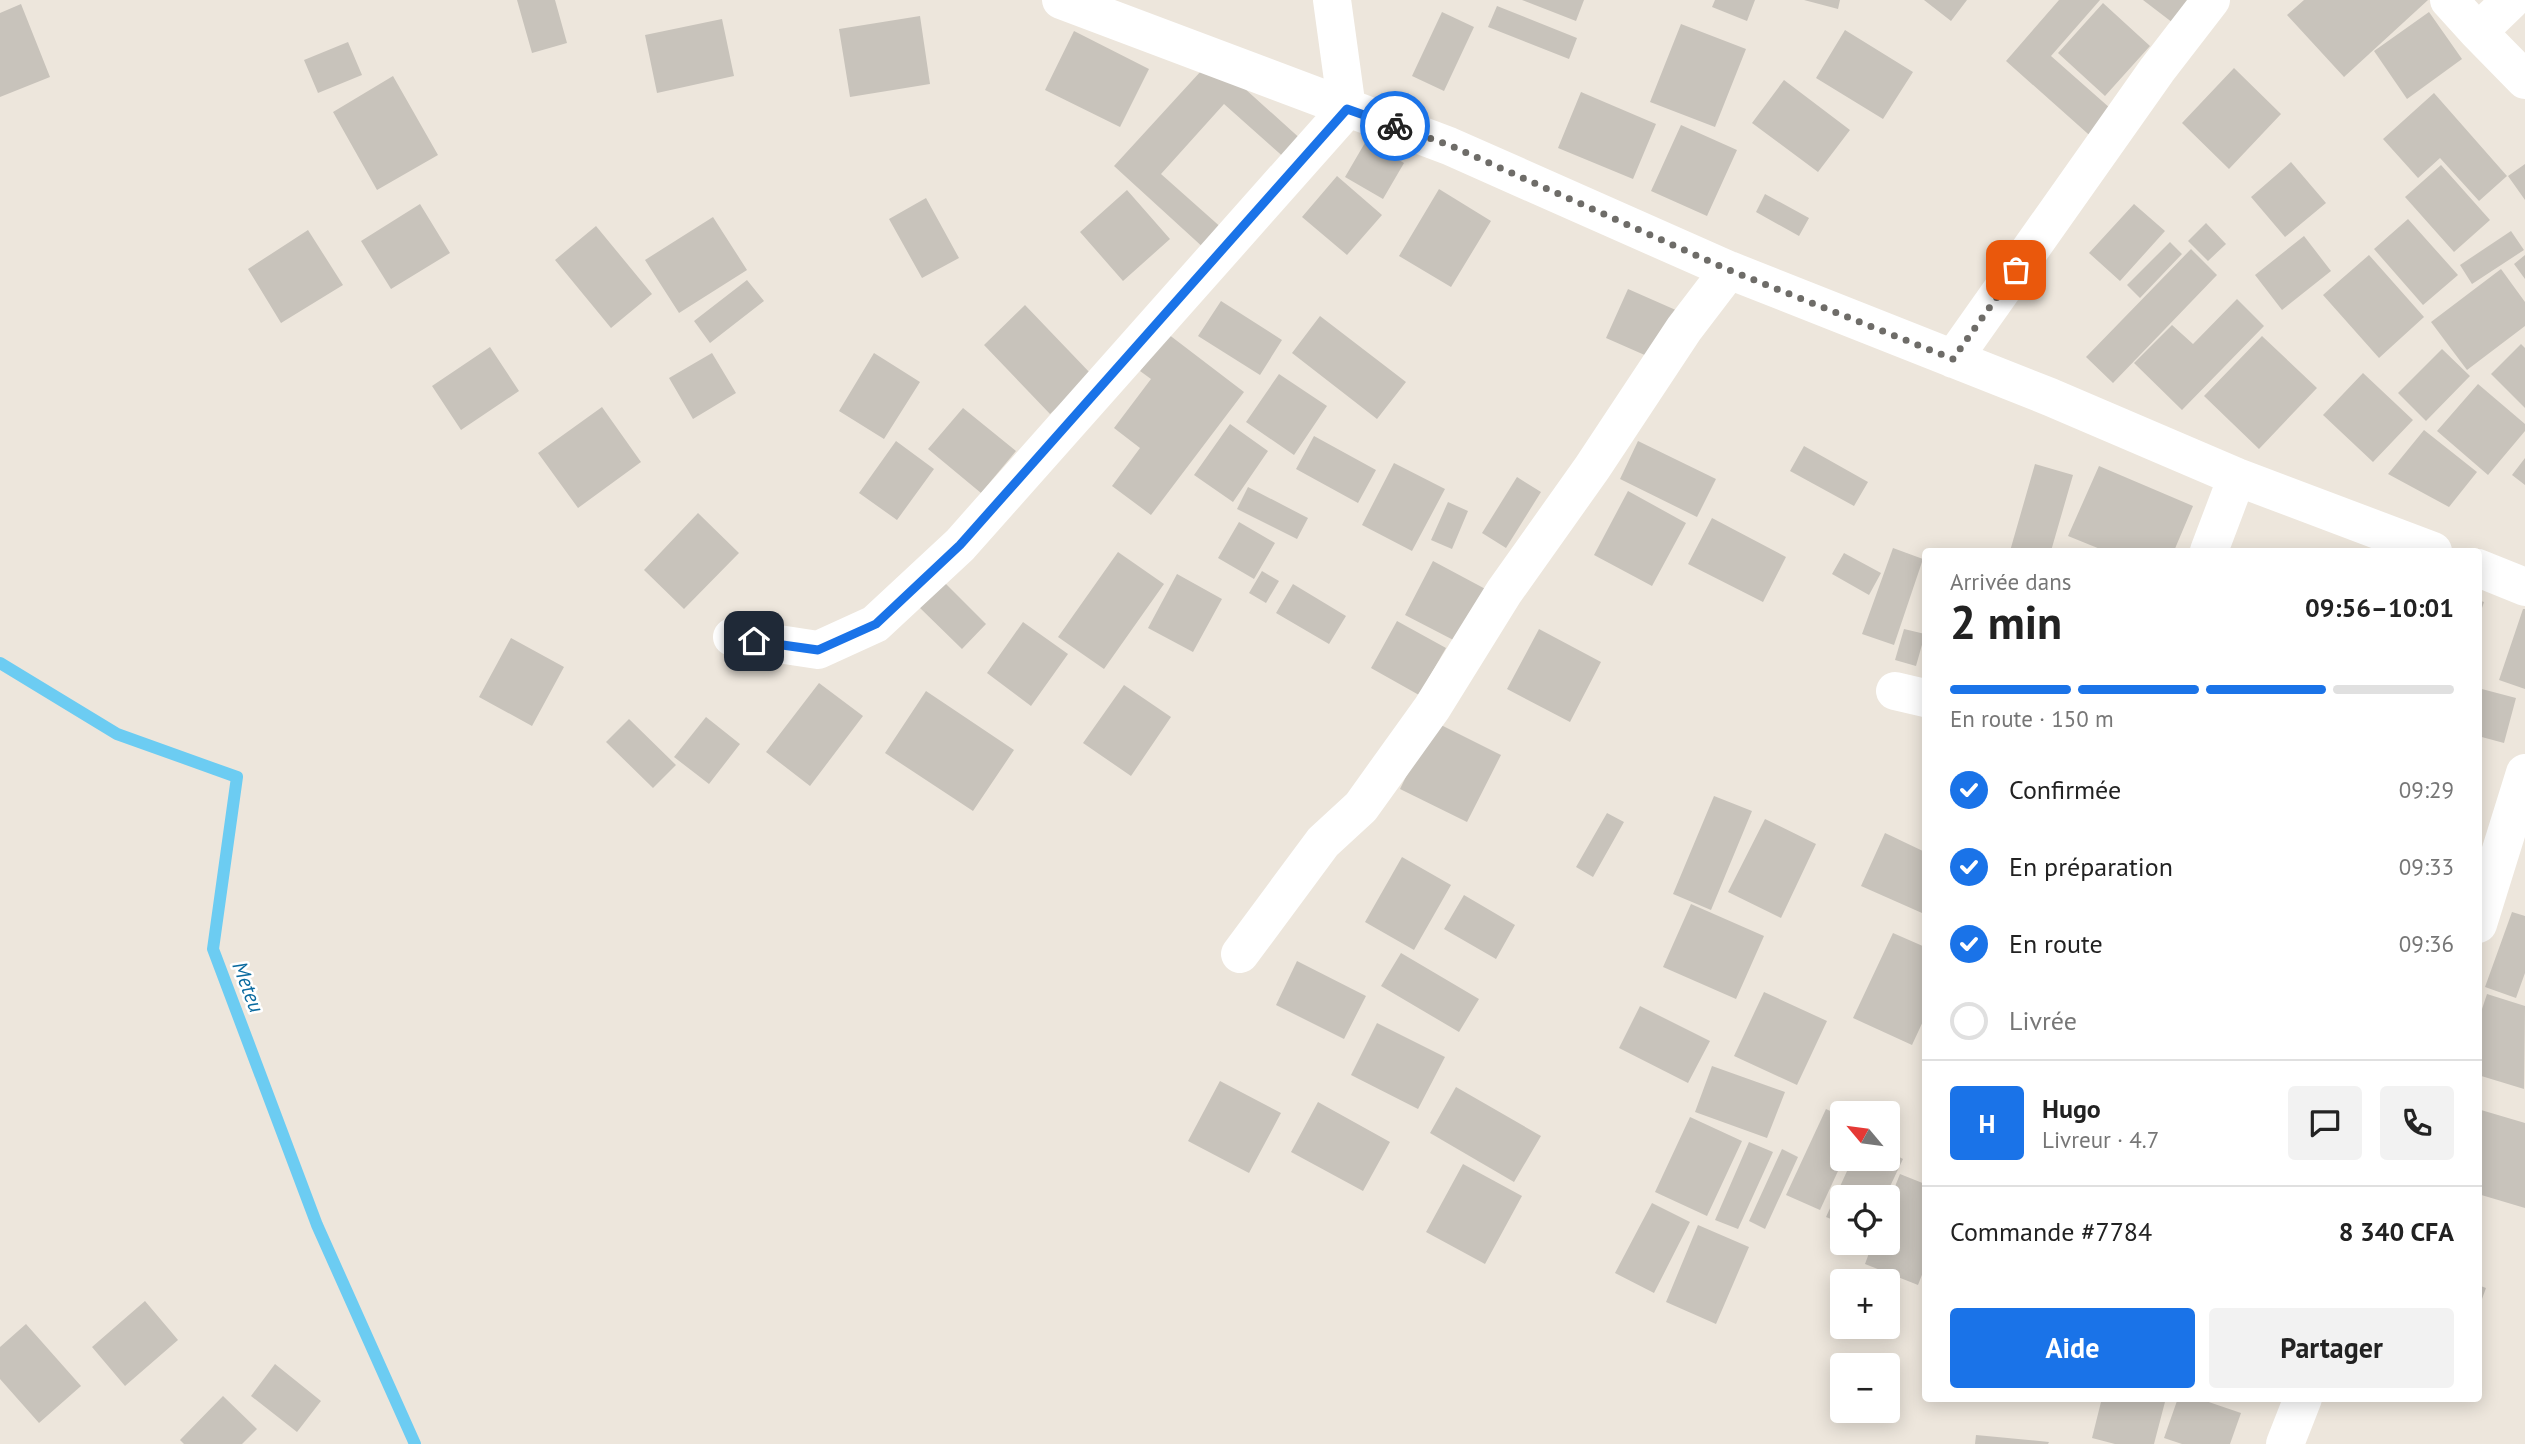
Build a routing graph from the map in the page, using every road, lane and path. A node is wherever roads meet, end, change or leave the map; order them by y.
1 (1061, 0) edge
2 (1332, 0) edge
3 (2211, 0) edge
4 (2449, 0) edge
5 (2511, 0) edge
6 (2478, 32) junction
7 (2525, 80) edge
8 (1347, 109) junction
9 (1729, 270) junction
10 (1953, 359) junction
11 (2237, 477) junction
12 (2210, 548) edge
13 (2425, 548) edge
14 (2482, 570) edge
15 (2525, 587) edge
16 (732, 638) dead end
17 (2525, 773) edge
18 (2482, 911) edge
19 (1240, 954) dead end
20 (2301, 1402) edge
21 (2285, 1444) edge

1 - 8 street
2 - 8 street
3 - 10 street
4 - 6 street
5 - 6 street
6 - 7 street
8 - 9 street
8 - 16 street
9 - 10 street
9 - 19 street
10 - 11 street
11 - 12 street
11 - 13 street
14 - 15 street
17 - 18 street
20 - 21 street

